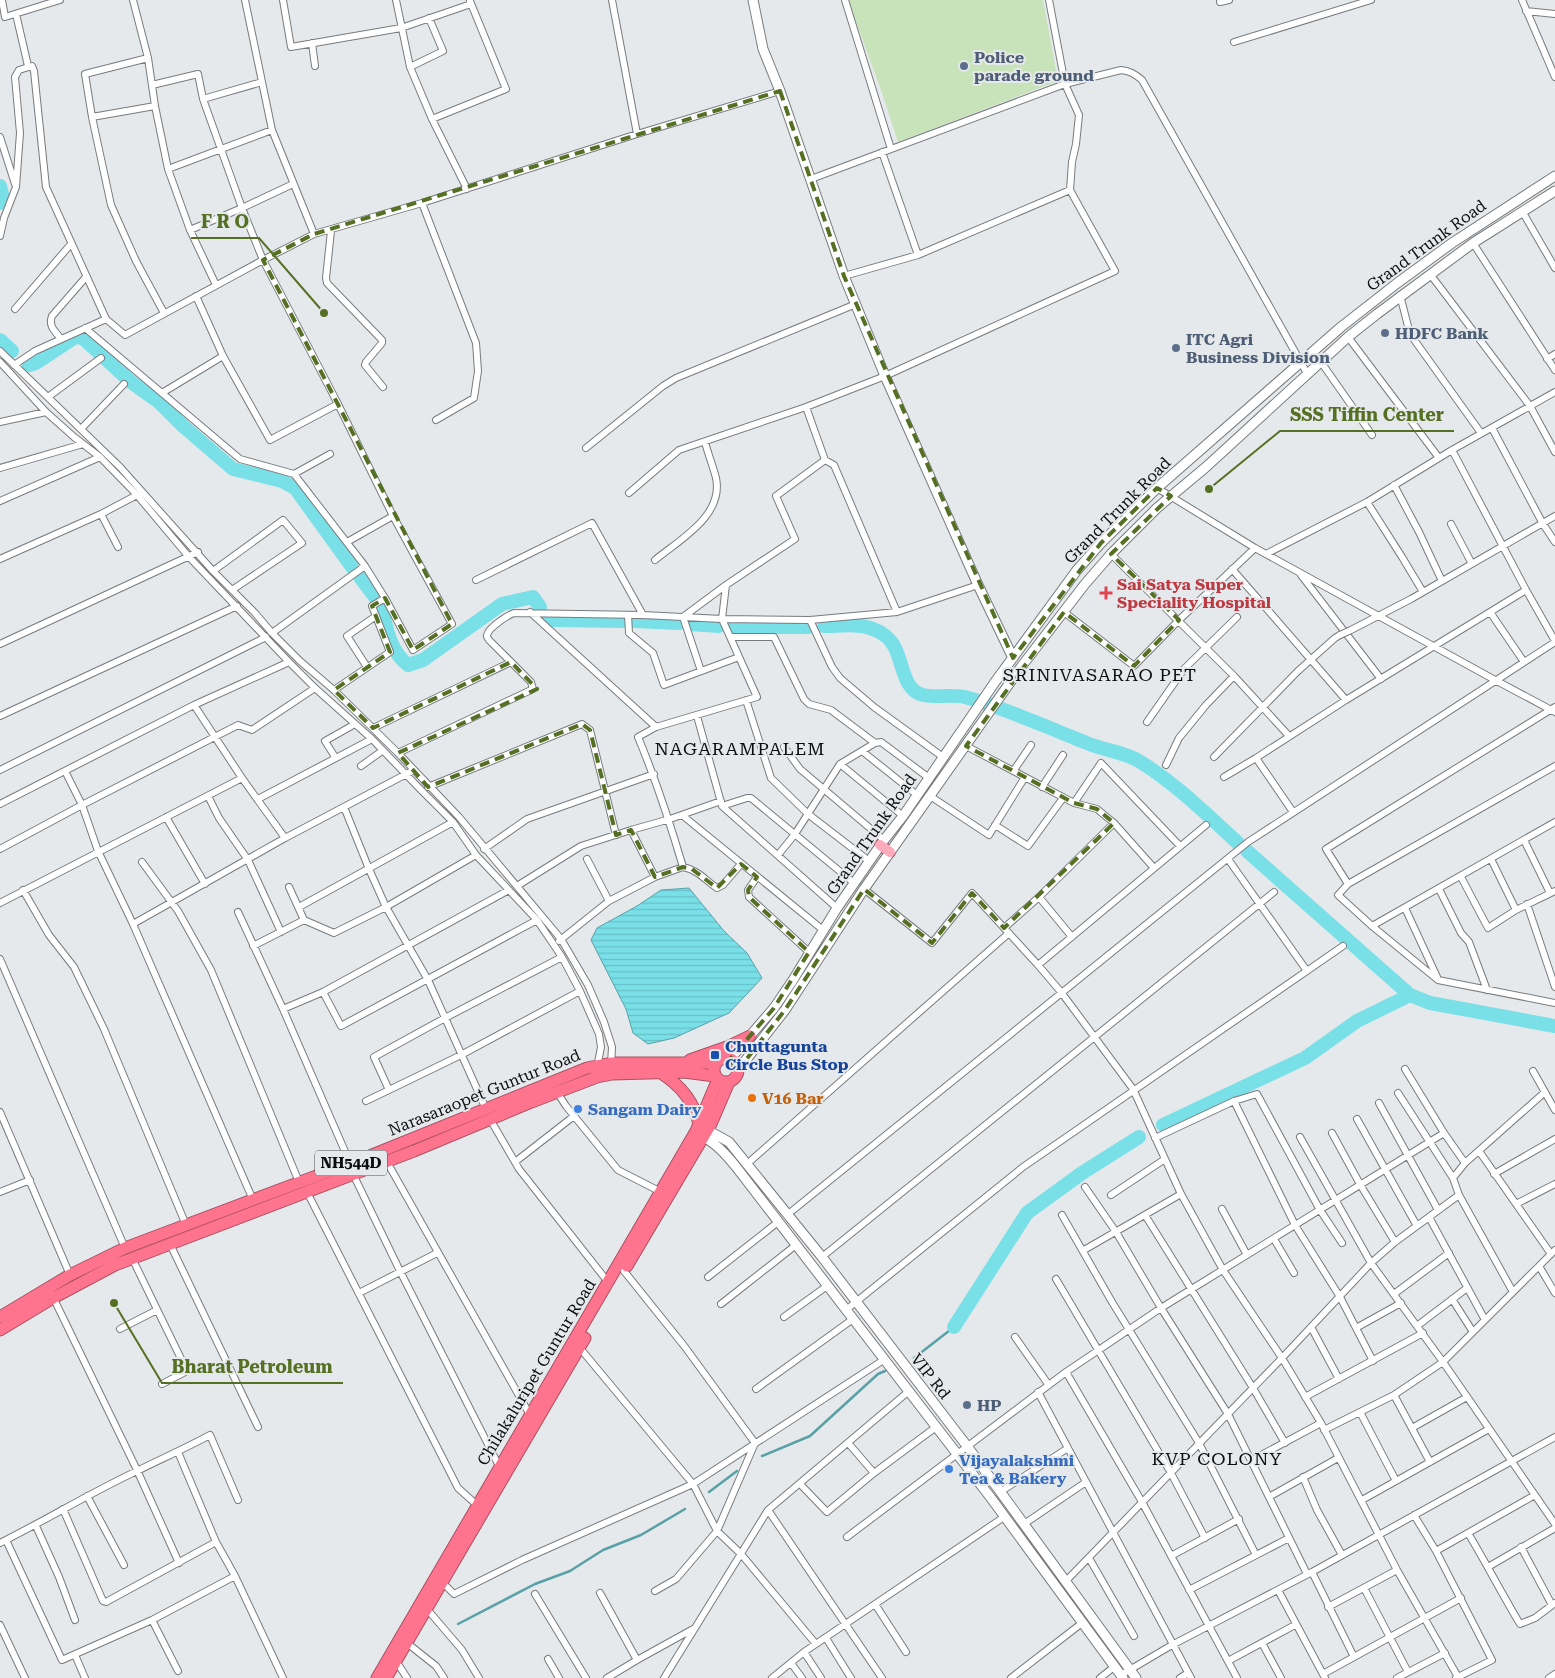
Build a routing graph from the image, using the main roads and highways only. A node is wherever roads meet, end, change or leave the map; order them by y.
1 (753, 0) edge
2 (1555, 176) edge
3 (1555, 191) edge
4 (1013, 658) junction
5 (882, 842) junction
6 (890, 852) junction
7 (750, 1036) junction
8 (730, 1059) junction
9 (716, 1063) junction
10 (682, 1064) junction
11 (610, 1069) junction
12 (738, 1070) junction
13 (597, 1071) junction
14 (660, 1073) junction
15 (721, 1079) junction
16 (488, 1114) junction
17 (701, 1130) junction
18 (352, 1169) junction
19 (664, 1194) junction
20 (50, 1293) junction
21 (0, 1317) edge
22 (0, 1330) edge
23 (898, 1358) junction
24 (887, 1362) junction
25 (481, 1508) junction
26 (1122, 1677) edge
27 (377, 1678) edge
28 (386, 1678) edge
29 (1136, 1678) edge

1 - 4 main road
2 - 4 main road, Grand Trunk Road
3 - 6 main road, Grand Trunk Road
4 - 5 main road, Grand Trunk Road
5 - 6 main road
5 - 7 main road, Grand Trunk Road
6 - 12 main road, Grand Trunk Road
7 - 8 main road, Grand Trunk Road
7 - 10 highway, NH544D
8 - 9 highway, NH544D
8 - 12 highway
9 - 10 highway, Narasaraopet Guntur Road / NH544D
9 - 15 highway
10 - 11 highway, Narasaraopet Guntur Road / NH544D
11 - 13 highway, Narasaraopet Guntur Road / NH544D
11 - 14 highway, Narasaraopet Guntur Road / NH544D
12 - 15 highway
13 - 16 highway, Narasaraopet Guntur Road / NH544D
13 - 16 highway, Narasaraopet Guntur Road / NH544D
14 - 15 highway, Narasaraopet Guntur Road / NH544D
14 - 17 highway
15 - 17 highway, Chilakaluripet Guntur Road
16 - 18 highway, Narasaraopet Guntur Road / NH544D
16 - 18 highway, Narasaraopet Guntur Road / NH544D
17 - 19 highway, Chilakaluripet Guntur Road
17 - 23 main road, VIP Rd
17 - 24 main road, VIP Rd
18 - 20 highway, Narasaraopet Guntur Road / NH544D
18 - 20 highway, Narasaraopet Guntur Road / NH544D
19 - 25 highway, Chilakaluripet Guntur Road
19 - 25 highway, Chilakaluripet Guntur Road
20 - 21 highway, Narasaraopet Guntur Road / NH544D
20 - 22 highway, Narasaraopet Guntur Road / NH544D
23 - 24 main road
23 - 29 main road, VIP Rd
24 - 26 main road, VIP Rd
25 - 27 highway, Chilakaluripet Guntur Road
25 - 28 highway, Chilakaluripet Guntur Road

